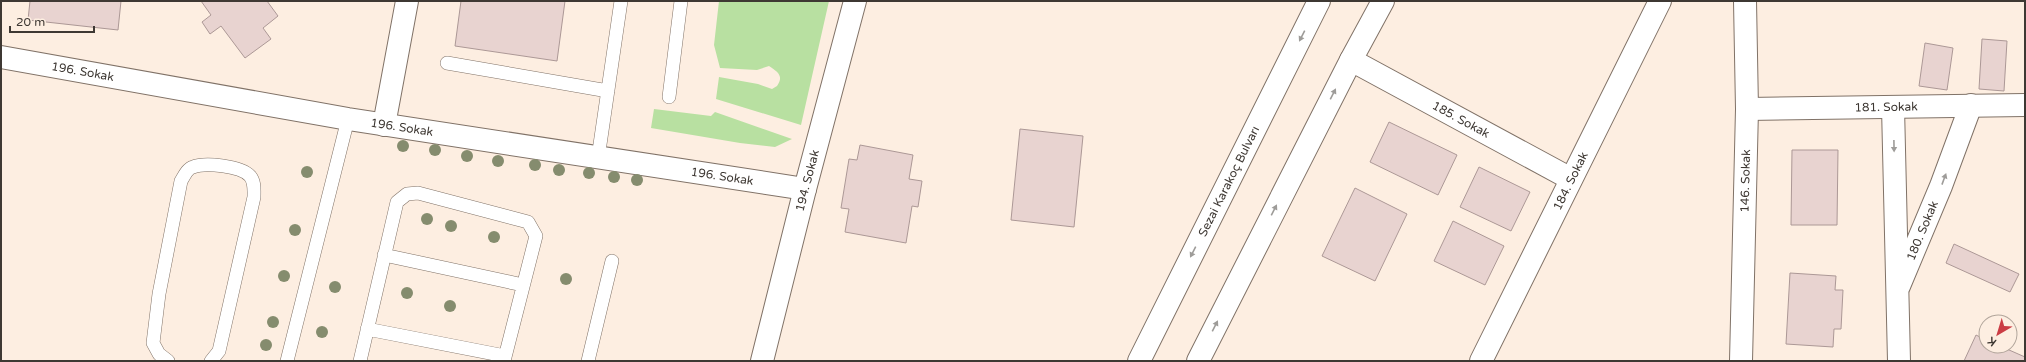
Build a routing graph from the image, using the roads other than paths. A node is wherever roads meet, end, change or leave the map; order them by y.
1 (407, 1) edge
2 (621, 1) edge
3 (682, 1) edge
4 (855, 1) edge
5 (1319, 1) edge
6 (1383, 1) edge
7 (1660, 1) edge
8 (1745, 1) edge
9 (1, 57) edge
10 (1350, 60) junction
11 (447, 63) dead end
12 (608, 91) junction
13 (669, 97) dead end
14 (1971, 105) junction
15 (2025, 105) edge
16 (1893, 107) junction
17 (1747, 109) junction
18 (348, 120) junction
19 (384, 125) junction
20 (598, 158) junction
21 (1571, 179) junction
22 (805, 189) junction
23 (384, 255) junction
24 (612, 261) dead end
25 (523, 285) junction
26 (1896, 293) junction
27 (367, 328) junction
28 (505, 358) edge
29 (168, 361) edge
30 (211, 361) edge
31 (287, 361) edge
32 (360, 361) edge
33 (588, 361) edge
34 (762, 361) edge
35 (1139, 361) edge
36 (1198, 361) edge
37 (1480, 361) edge
38 (1741, 361) edge
39 (1899, 361) edge

1 - 19 street
2 - 12 lane
3 - 13 lane
4 - 22 street, 194. Sokak
5 -> 35 street, Sezai Karakoç Bulvarı
6 - 10 street
7 - 21 street, 184. Sokak
8 - 17 street, 146. Sokak
9 - 18 street, 196. Sokak
10 - 21 street, 185. Sokak
36 -> 10 street
11 - 12 lane
12 - 20 lane
14 - 15 street, 181. Sokak
14 - 16 street, 181. Sokak
26 -> 14 street, 180. Sokak
16 - 17 street, 181. Sokak
16 -> 26 street
17 - 38 street, 146. Sokak
18 - 19 street, 196. Sokak
18 - 31 lane
19 - 20 street, 196. Sokak
20 - 22 street, 196. Sokak
21 - 37 street, 184. Sokak
22 - 34 street, 194. Sokak
23 - 25 lane
23 - 25 lane
23 - 27 lane
24 - 33 lane
25 - 28 lane
26 - 39 street, 180. Sokak
27 - 28 lane
27 - 32 lane
29 - 30 lane

